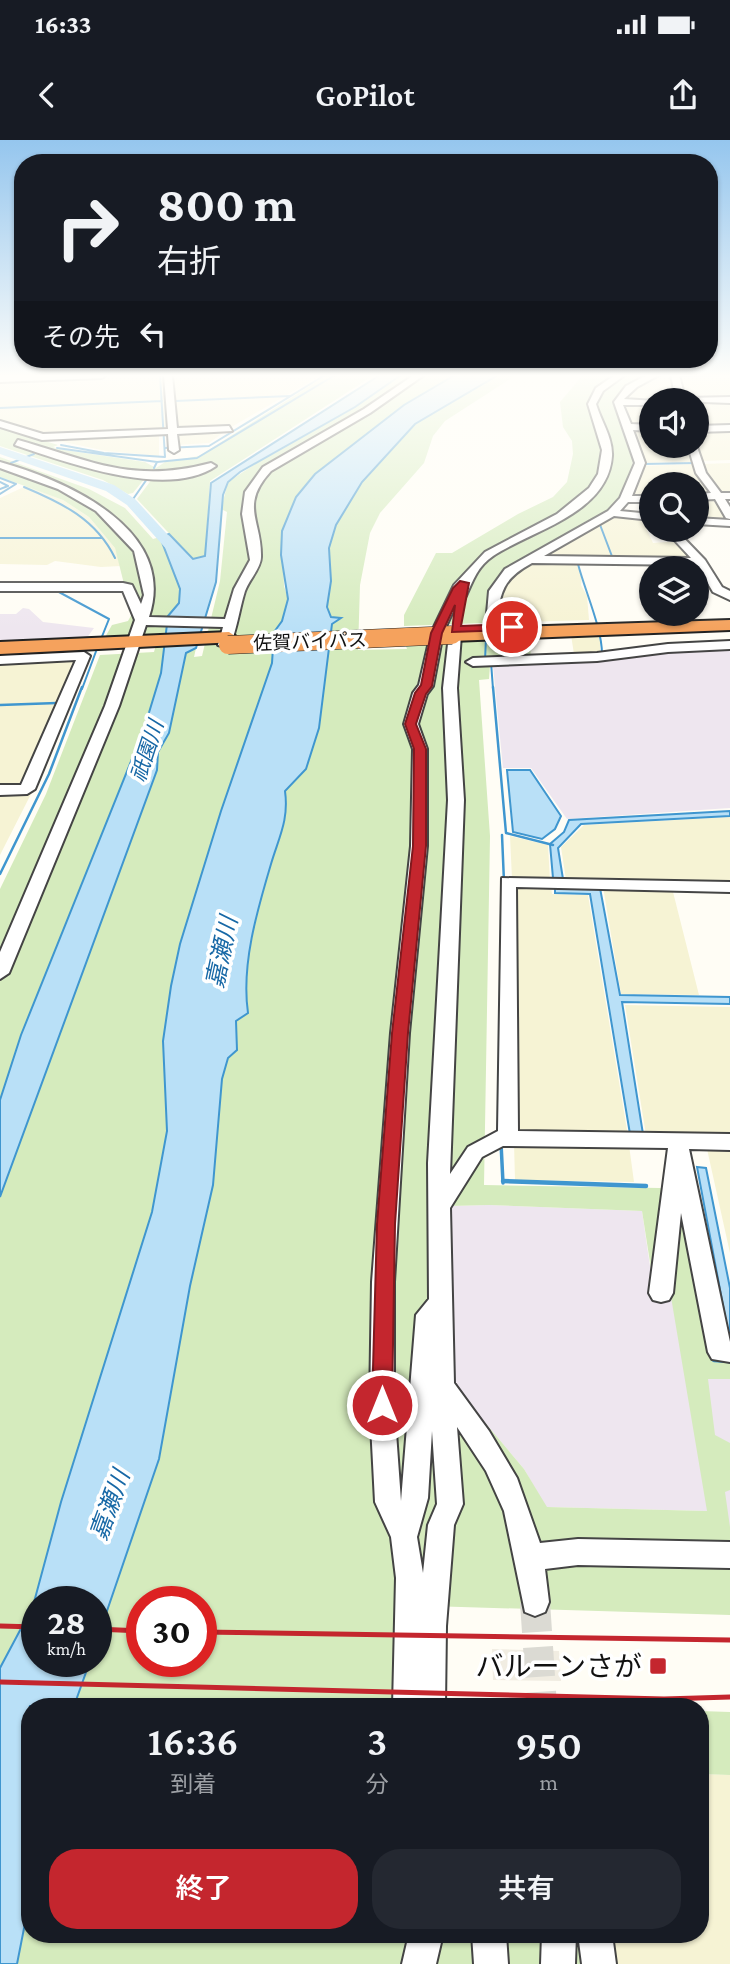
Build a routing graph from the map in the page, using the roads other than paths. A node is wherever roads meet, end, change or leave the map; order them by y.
1 (72, 460) edge
2 (284, 460) edge
3 (607, 460) edge
4 (638, 460) edge
5 (697, 460) edge
6 (0, 465) edge
7 (211, 466) dead end
8 (724, 496) edge
9 (625, 499) junction
10 (639, 499) edge
11 (608, 512) junction
12 (639, 516) edge
13 (730, 520) edge
14 (709, 521) edge
15 (534, 529) junction
16 (682, 542) edge
17 (695, 556) edge
18 (527, 559) junction
19 (639, 561) edge
20 (709, 576) edge
21 (464, 583) junction
22 (0, 587) edge
23 (730, 596) edge
24 (142, 621) junction
25 (490, 622) dead end
26 (730, 622) edge
27 (453, 633) junction
28 (226, 639) junction
29 (132, 645) junction
30 (730, 645) edge
31 (0, 648) edge
32 (0, 654) edge
33 (0, 660) edge
34 (486, 663) dead end
35 (0, 790) edge
36 (730, 887) edge
37 (0, 973) edge
38 (508, 1140) junction
39 (677, 1141) junction
40 (730, 1142) edge
41 (439, 1207) junction
42 (661, 1293) dead end
43 (441, 1303) junction
44 (730, 1352) edge
45 (442, 1386) junction
46 (404, 1537) junction
47 (730, 1555) edge
48 (532, 1557) junction
49 (535, 1602) tunnel mouth
50 (408, 1698) edge
51 (430, 1698) edge
52 (424, 1943) edge
53 (490, 1943) edge
54 (559, 1943) edge
55 (596, 1943) edge
56 (419, 1964) edge
57 (491, 1964) edge
58 (558, 1964) edge
59 (599, 1964) edge

1 - 7 street
2 - 28 street
3 - 15 street
4 - 9 street
5 - 8 street
6 - 24 street
8 - 13 street
9 - 10 street
9 - 11 street
11 - 12 street
11 - 15 street
11 - 18 street
13 - 14 street
15 - 21 street
16 - 17 street
18 - 19 street
18 - 25 street
20 - 23 street
21 - 27 street
21 - 27 street
22 - 24 street
24 - 28 street
24 - 29 street
26 - 27 highway, 佐賀バイパス
27 - 28 highway, 佐賀バイパス, bridge
27 - 41 street
27 - 46 street
28 - 29 highway, 佐賀バイパス
29 - 31 highway, 佐賀バイパス
29 - 32 highway, 佐賀バイパス
29 - 37 street
30 - 34 street
33 - 35 street
36 - 38 street
38 - 39 street
38 - 41 street
39 - 40 street
39 - 42 street
39 - 44 street
41 - 43 street
43 - 45 street
43 - 46 street
45 - 48 street
45 - 51 street
46 - 50 street
47 - 48 street
48 - 49 street
52 - 56 street
53 - 57 street
54 - 58 street
55 - 59 street

